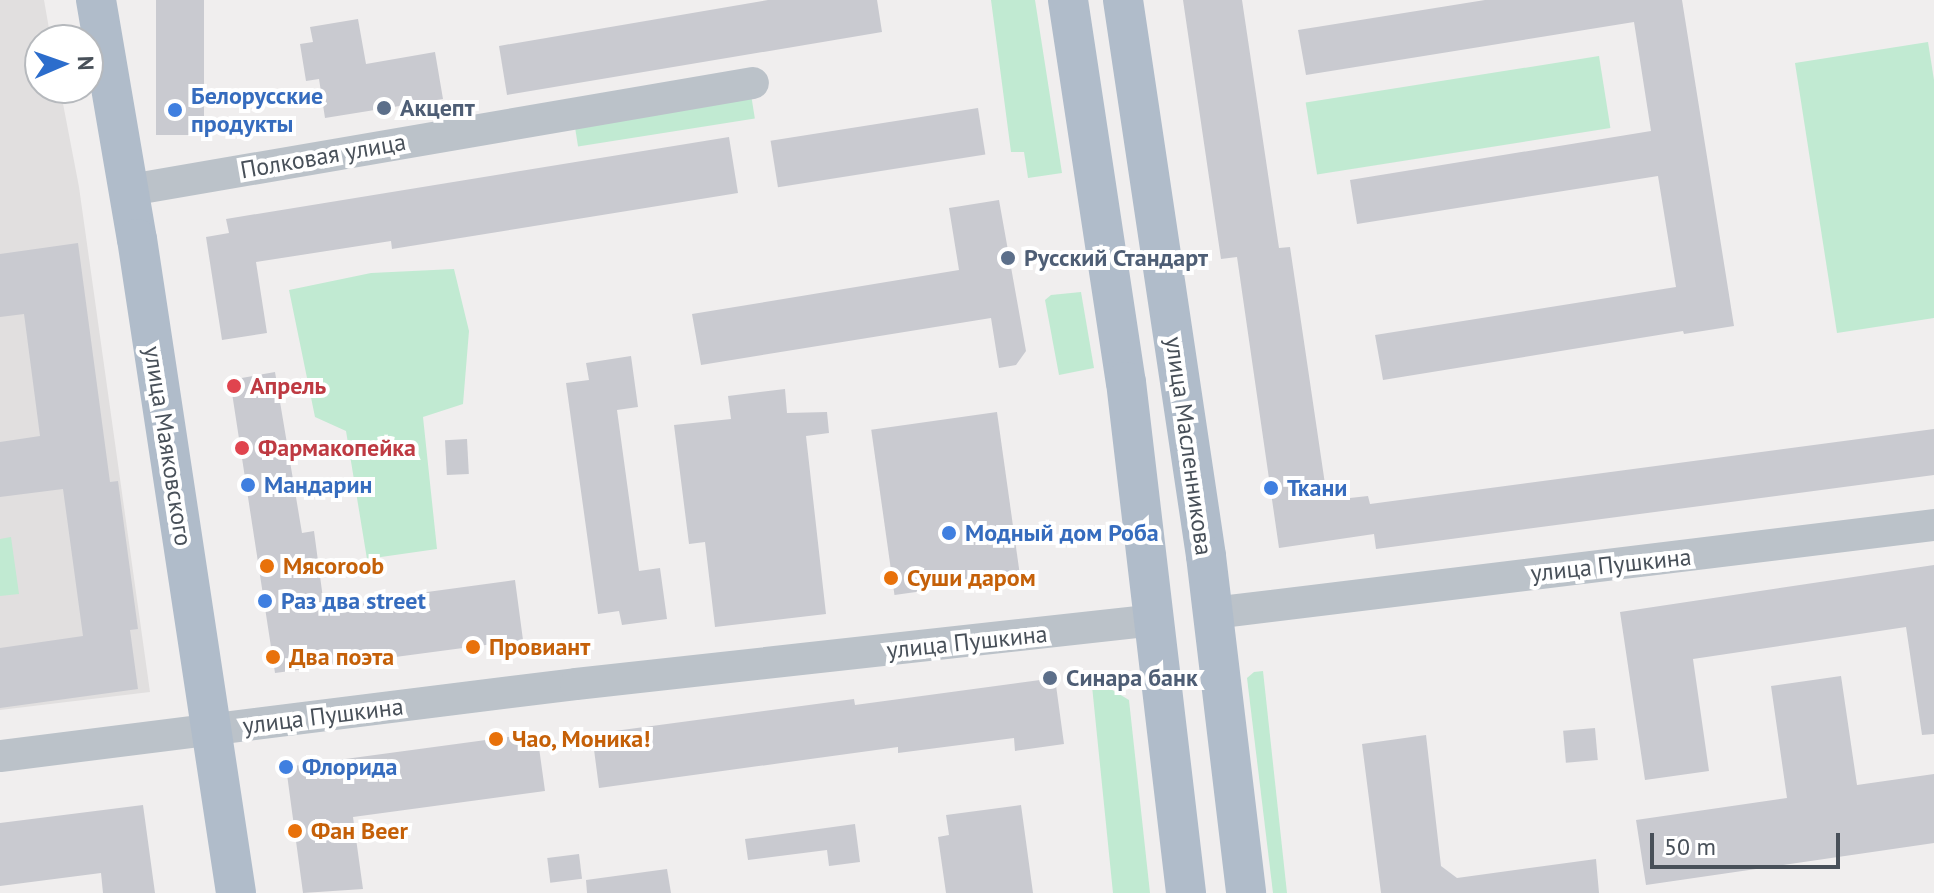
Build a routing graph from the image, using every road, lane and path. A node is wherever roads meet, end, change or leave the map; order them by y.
1 (96, 0) edge
2 (1068, 0) edge
3 (1123, 0) edge
4 (753, 83) dead end
5 (130, 190) junction
6 (1934, 525) edge
7 (1213, 613) junction
8 (1156, 620) junction
9 (211, 730) junction
10 (0, 756) edge
11 (1231, 768) junction
12 (1173, 774) junction
13 (236, 893) edge
14 (1186, 893) edge
15 (1246, 893) edge

1 - 5 main road, улица Маяковского
2 - 8 main road
3 - 7 main road, улица Масленникова
4 - 5 street, Полковая улица
5 - 9 main road, улица Маяковского
6 - 7 street, улица Пушкина
7 - 8 main road, улица Пушкина
7 - 11 main road, улица Масленникова
8 - 9 street, улица Пушкина
8 - 12 main road
9 - 10 street, улица Пушкина
9 - 13 main road, улица Маяковского
11 - 12 main road
11 - 15 main road, улица Масленникова
12 - 14 main road

